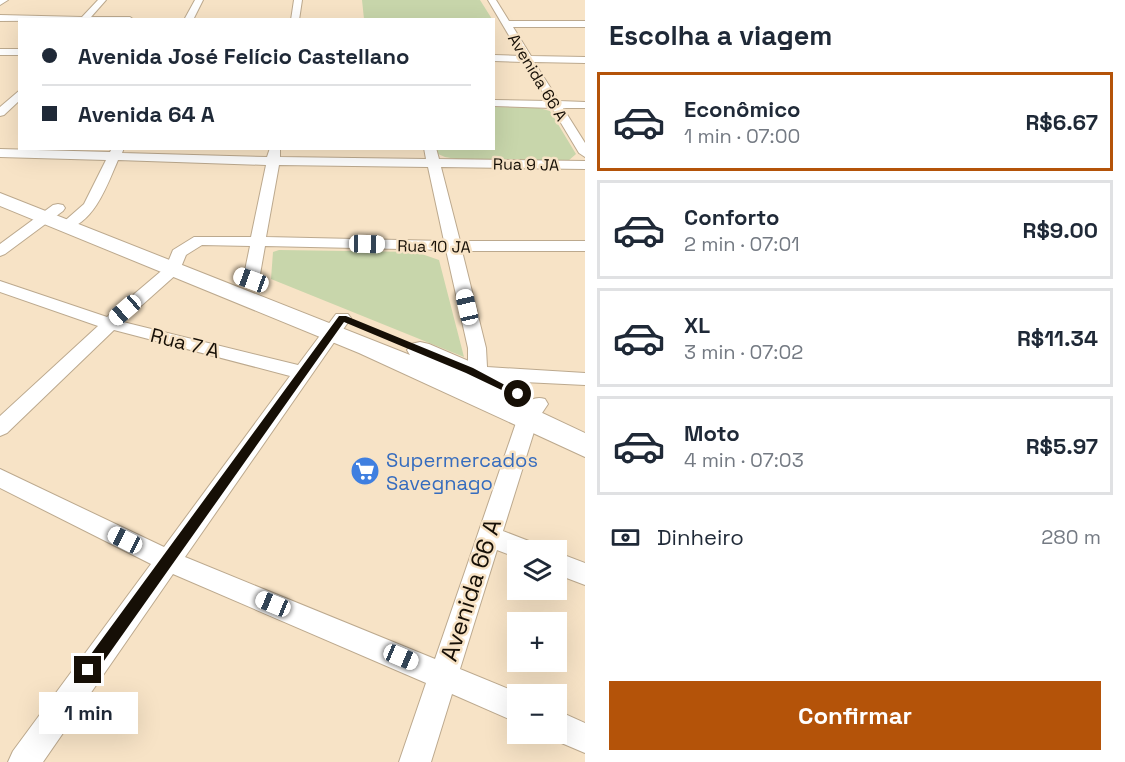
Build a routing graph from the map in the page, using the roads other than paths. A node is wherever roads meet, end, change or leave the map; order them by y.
1 (4, 0) edge
2 (102, 0) edge
3 (199, 0) edge
4 (298, 0) edge
5 (492, 0) edge
6 (0, 3) edge
7 (0, 18) edge
8 (18, 18) edge
9 (86, 18) edge
10 (189, 18) edge
11 (295, 18) edge
12 (506, 24) junction
13 (585, 24) edge
14 (0, 52) edge
15 (18, 52) edge
16 (495, 58) edge
17 (527, 59) junction
18 (585, 60) edge
19 (18, 96) edge
20 (0, 97) edge
21 (495, 103) edge
22 (554, 104) junction
23 (585, 105) edge
24 (0, 113) edge
25 (0, 153) edge
26 (116, 153) edge
27 (585, 153) edge
28 (275, 155) edge
29 (431, 155) edge
30 (585, 165) edge
31 (0, 186) edge
32 (0, 199) edge
33 (63, 216) junction
34 (260, 242) junction
35 (453, 246) junction
36 (585, 246) edge
37 (0, 252) edge
38 (176, 261) junction
39 (251, 280) junction
40 (0, 286) edge
41 (110, 324) junction
42 (338, 325) junction
43 (304, 373) junction
44 (471, 378) junction
45 (585, 379) edge
46 (533, 410) junction
47 (585, 427) edge
48 (0, 428) edge
49 (585, 446) edge
50 (0, 478) edge
51 (489, 536) junction
52 (507, 543) edge
53 (166, 560) junction
54 (567, 567) edge
55 (585, 574) edge
56 (443, 675) junction
57 (507, 703) edge
58 (567, 730) edge
59 (585, 738) edge
60 (24, 762) edge
61 (415, 762) edge

1 - 6 street
2 - 9 street
3 - 10 street
4 - 11 street
5 - 12 street, Avenida 66 A
7 - 8 street
12 - 13 street
12 - 17 street, Avenida 66 A
14 - 15 street
16 - 17 street
17 - 18 street
17 - 22 street, Avenida 66 A
19 - 20 street
19 - 24 street
21 - 22 street
22 - 23 street
22 - 27 street, Avenida 66 A
25 - 26 street, Rua 9 JA
26 - 28 street, Rua 9 JA
26 - 33 street
28 - 29 street, Rua 9 JA
28 - 34 street
29 - 30 street, Rua 9 JA
29 - 35 street
31 - 33 main road
32 - 33 main road
33 - 37 street
33 - 38 main road
34 - 35 street, Rua 10 JA
34 - 38 street, Rua 10 JA
34 - 39 street
35 - 36 street, Rua 10 JA
35 - 44 street
38 - 39 main road
38 - 41 street, Rua 10 JA
38 - 42 main road
39 - 42 main road
40 - 41 street, Rua 7 A
41 - 43 street, Rua 7 A
41 - 48 street, Rua 10 JA
42 - 43 street
42 - 44 main road
43 - 53 street
44 - 45 street
44 - 46 main road
46 - 47 main road
46 - 49 main road
46 - 51 street, Avenida 66 A
50 - 53 street
51 - 52 street
51 - 56 street, Avenida 66 A
53 - 56 street
53 - 60 street
54 - 55 street
56 - 57 street
56 - 61 street, Avenida 66 A
58 - 59 street

